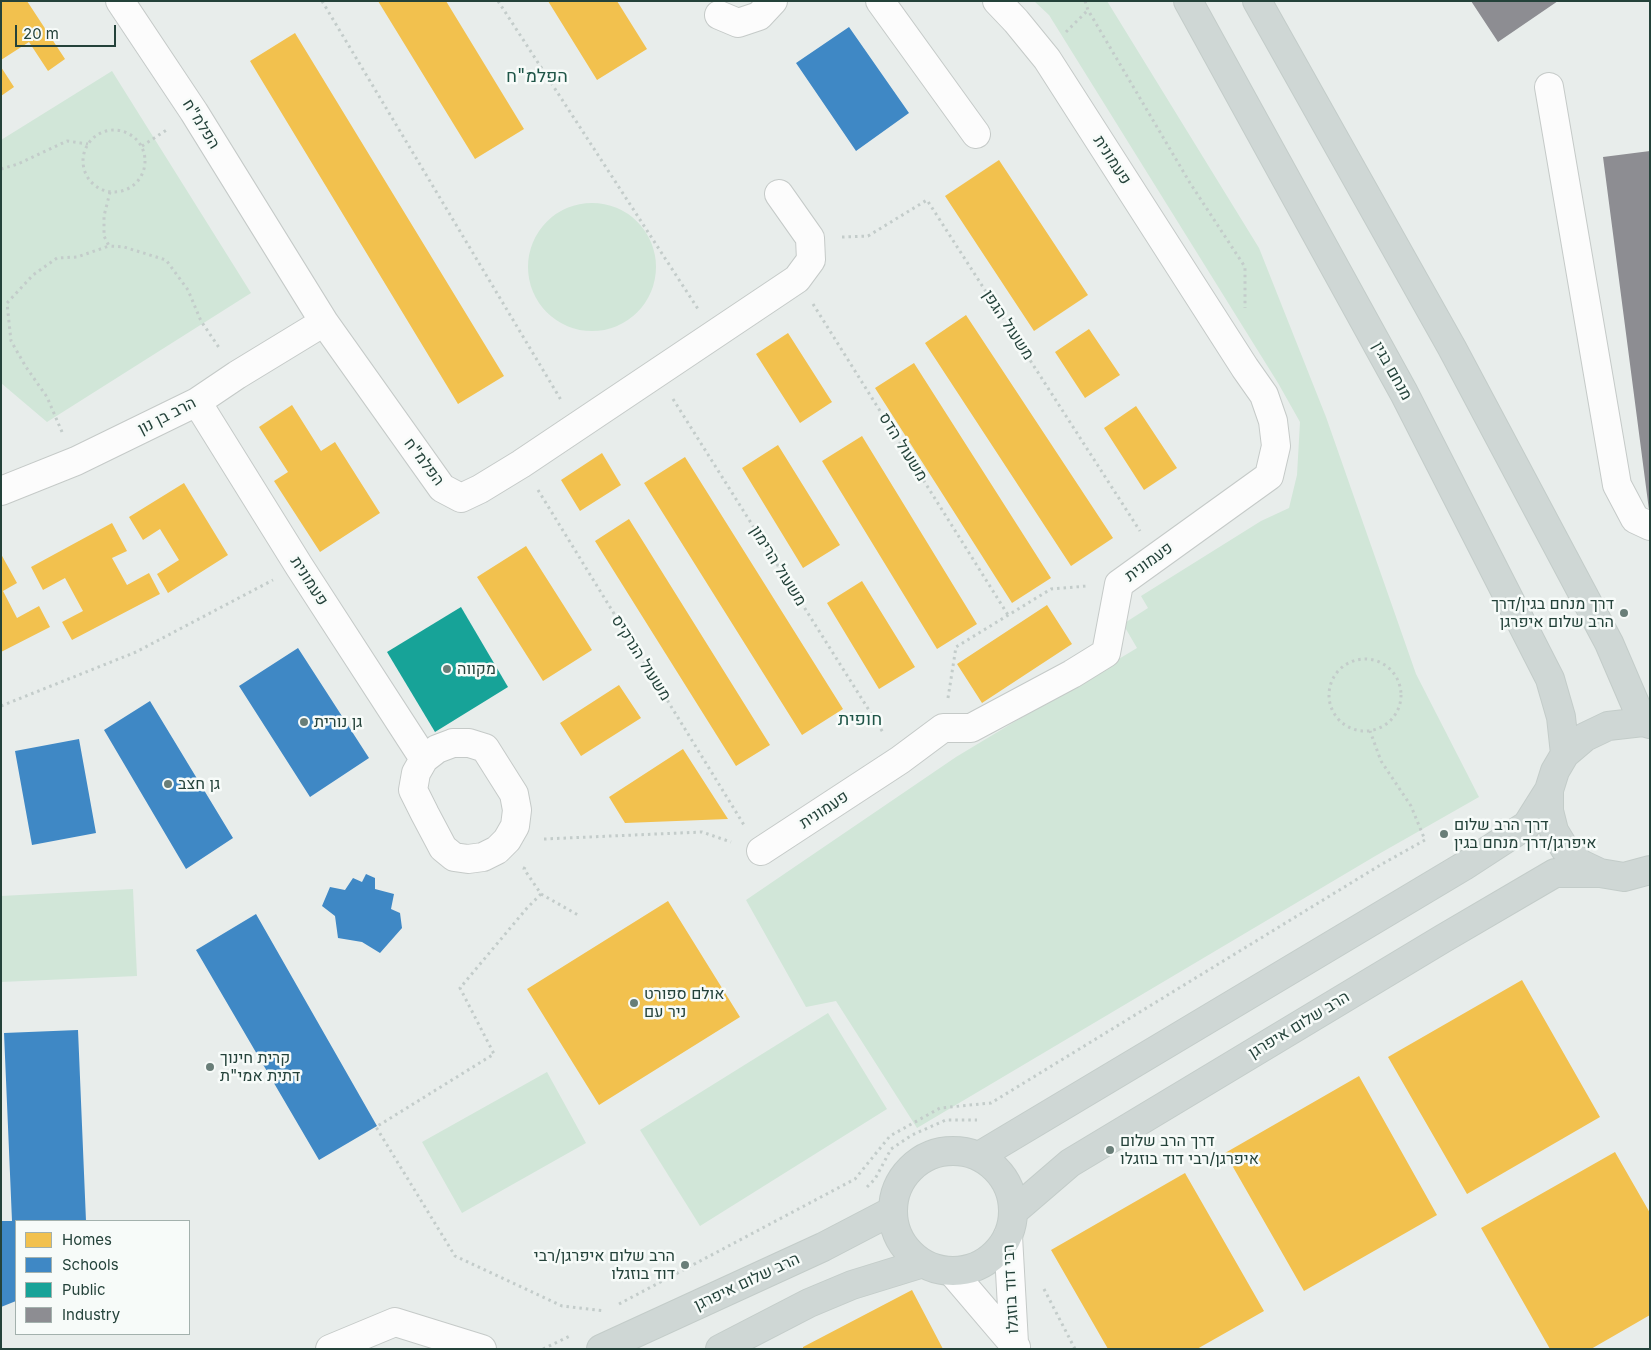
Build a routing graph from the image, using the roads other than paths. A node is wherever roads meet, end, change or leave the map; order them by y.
1 (120, 1) edge
2 (773, 1) edge
3 (880, 1) edge
4 (997, 1) edge
5 (1188, 1) edge
6 (1257, 1) edge
7 (719, 15) dead end
8 (1549, 87) dead end
9 (976, 134) dead end
10 (779, 194) dead end
11 (324, 322) junction
12 (197, 402) junction
13 (1, 491) edge
14 (1650, 526) edge
15 (1646, 723) edge
16 (1565, 754) junction
17 (424, 759) junction
18 (1549, 790) junction
19 (760, 851) road end
20 (1650, 870) edge
21 (1612, 875) junction
22 (1650, 893) edge
23 (979, 1156) junction
24 (892, 1212) junction
25 (1010, 1224) junction
26 (920, 1264) junction
27 (952, 1272) junction
28 (1015, 1346) edge
29 (330, 1349) edge
30 (482, 1349) edge
31 (601, 1349) edge
32 (720, 1349) edge

1 - 11 street, הפלמ"ח
2 - 7 street
3 - 9 street
4 - 19 street, פעמונית
5 - 16 main road, מנחם בגין
6 - 15 main road
8 - 14 street
10 - 11 street, הפלמ"ח
11 - 12 street, הרב בן נון
12 - 13 street, הרב בן נון
12 - 17 street, פעמונית
15 - 16 main road
16 - 18 main road
17 - 17 street
18 - 21 main road
18 - 23 main road
20 - 21 main road, הרב שלום איפרגן
21 - 22 main road
21 - 25 main road, הרב שלום איפרגן
23 - 24 main road
23 - 25 main road
24 - 26 main road
24 - 31 main road, הרב שלום איפרגן
25 - 27 main road
25 - 28 street, רבי דוד בוזגלו
26 - 27 main road
26 - 32 main road
27 - 28 street, רבי דוד בוזגלו
29 - 30 street

